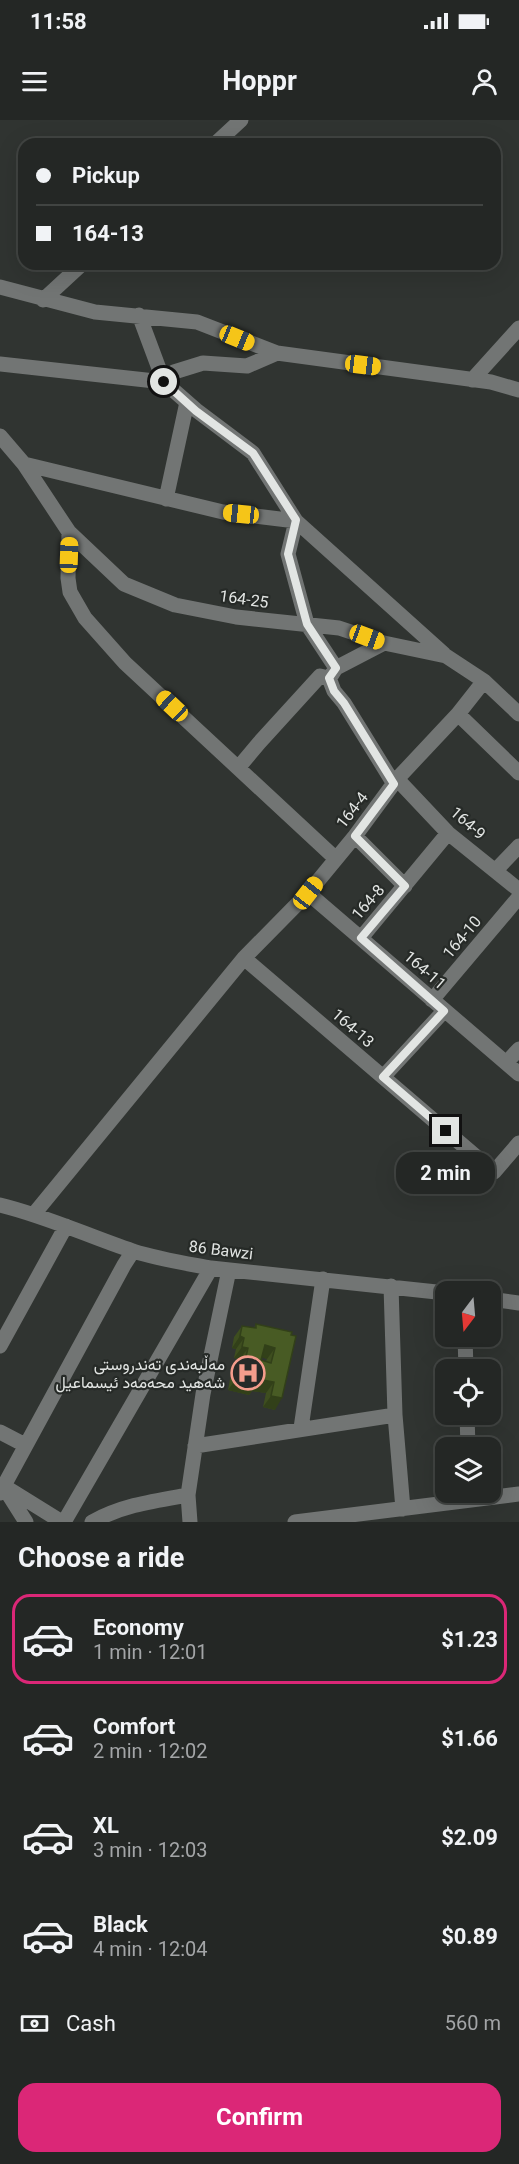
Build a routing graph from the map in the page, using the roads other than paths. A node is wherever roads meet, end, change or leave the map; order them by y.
1 (241, 120) edge
2 (222, 138) edge
3 (76, 270) edge
4 (0, 287) edge
5 (43, 300) junction
6 (139, 315) junction
7 (519, 327) edge
8 (277, 353) junction
9 (0, 364) edge
10 (472, 380) junction
11 (164, 382) junction
12 (519, 390) edge
13 (187, 402) junction
14 (0, 436) edge
15 (24, 464) junction
16 (166, 499) junction
17 (296, 520) junction
18 (69, 532) junction
19 (307, 624) junction
20 (384, 643) junction
21 (446, 656) junction
22 (333, 673) junction
23 (484, 681) junction
24 (458, 714) junction
25 (519, 714) edge
26 (238, 768) junction
27 (519, 772) edge
28 (395, 782) junction
29 (448, 832) junction
30 (355, 836) junction
31 (519, 846) edge
32 (335, 858) junction
33 (496, 870) junction
34 (405, 886) junction
35 (519, 890) edge
36 (308, 893) junction
37 (519, 897) edge
38 (361, 938) junction
39 (244, 958) junction
40 (432, 1000) junction
41 (444, 1011) junction
42 (519, 1049) edge
43 (506, 1063) junction
44 (519, 1074) edge
45 (383, 1077) junction
46 (519, 1143) edge
47 (1, 1207) edge
48 (34, 1214) junction
49 (66, 1226) junction
50 (133, 1251) junction
51 (211, 1268) junction
52 (229, 1270) junction
53 (323, 1279) junction
54 (392, 1286) junction
55 (435, 1292) edge
56 (501, 1301) edge
57 (519, 1303) edge
58 (0, 1346) edge
59 (395, 1416) junction
60 (301, 1428) junction
61 (0, 1432) edge
62 (25, 1445) junction
63 (195, 1446) junction
64 (2, 1489) edge
65 (519, 1494) edge
66 (188, 1495) junction
67 (501, 1495) edge
68 (436, 1503) edge
69 (403, 1509) junction
70 (386, 1517) edge
71 (317, 1520) edge
72 (26, 1522) edge
73 (63, 1522) edge
74 (92, 1522) edge
75 (190, 1522) edge
76 (295, 1522) edge

1 - 2 street
3 - 5 street
4 - 5 street
5 - 6 street
6 - 8 street
6 - 11 street
7 - 10 street
8 - 10 street
8 - 11 street
9 - 11 street
10 - 12 street
11 - 13 street
13 - 16 street
13 - 17 street
14 - 15 street
15 - 16 street
15 - 18 street
16 - 17 street
17 - 19 street, 164-9
17 - 21 street
18 - 19 street, 164-25
18 - 26 street
19 - 20 street, 164-25
19 - 22 street, 164-9
20 - 21 street, 164-25
20 - 22 street
21 - 23 street, 164-25
22 - 26 street
22 - 28 street, 164-9
23 - 24 street, 164-4
23 - 25 street, 164-25
24 - 27 street
24 - 28 street, 164-4
26 - 32 street
28 - 29 street, 164-9
28 - 30 street, 164-4
29 - 33 street, 164-9
29 - 34 street, 164-8
30 - 32 street, 164-4
30 - 34 street
31 - 33 street
32 - 36 street, 164-4
33 - 35 street, 164-9
34 - 38 street, 164-8
36 - 38 street, 164-11
36 - 39 street, 164-4
37 - 40 street, 164-10
38 - 40 street, 164-11
39 - 45 street, 164-13
39 - 48 street, 164-4
40 - 41 street, 164-11
41 - 43 street, 164-11
41 - 45 street
42 - 43 street
43 - 44 street, 164-11
45 - 46 street, 164-13
47 - 48 street, 86 Bawzi
48 - 49 street, 86 Bawzi
49 - 50 street, 86 Bawzi
49 - 58 street
50 - 51 street, 86 Bawzi
50 - 62 street
51 - 52 street, 86 Bawzi
51 - 73 street
52 - 53 street, 86 Bawzi
52 - 63 street
53 - 54 street, 86 Bawzi
53 - 60 street
54 - 55 street, 86 Bawzi
54 - 59 street
56 - 57 street
59 - 60 street
59 - 69 street
60 - 63 street
61 - 62 street
62 - 64 street
63 - 66 street
64 - 72 street
64 - 73 street
65 - 67 street
66 - 74 street
66 - 75 street
68 - 69 street
69 - 70 street
70 - 71 street
71 - 76 street

